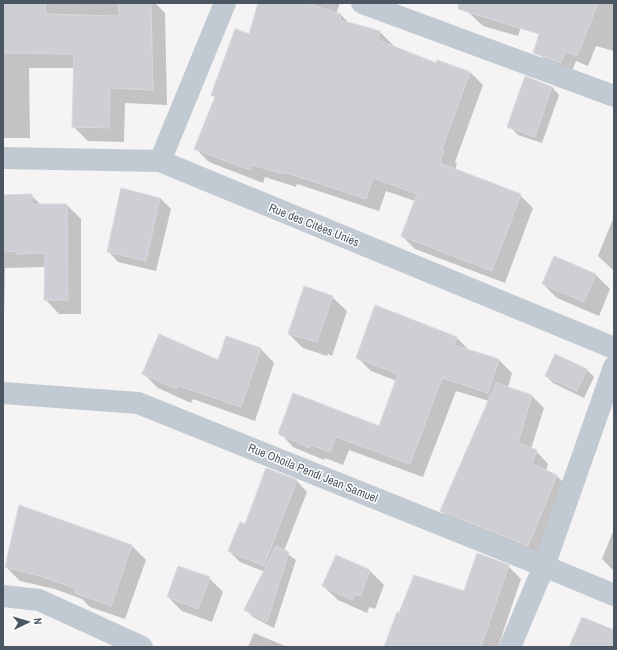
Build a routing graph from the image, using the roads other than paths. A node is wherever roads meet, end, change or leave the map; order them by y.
1 (225, 3) edge
2 (362, 3) edge
3 (614, 96) edge
4 (3, 158) edge
5 (160, 161) junction
6 (614, 348) edge
7 (614, 366) edge
8 (3, 393) edge
9 (544, 566) junction
10 (614, 595) edge
11 (3, 596) edge
12 (142, 647) edge
13 (510, 647) edge

1 - 5 street
2 - 3 street
4 - 5 street, Rue des Citées Unies
5 - 6 street, Rue des Citées Unies
7 - 9 street
8 - 9 street, Rue Ohoila Pendi Jean Samuel
9 - 10 street, Rue Ohoila Pendi Jean Samuel
9 - 13 street
11 - 12 street

